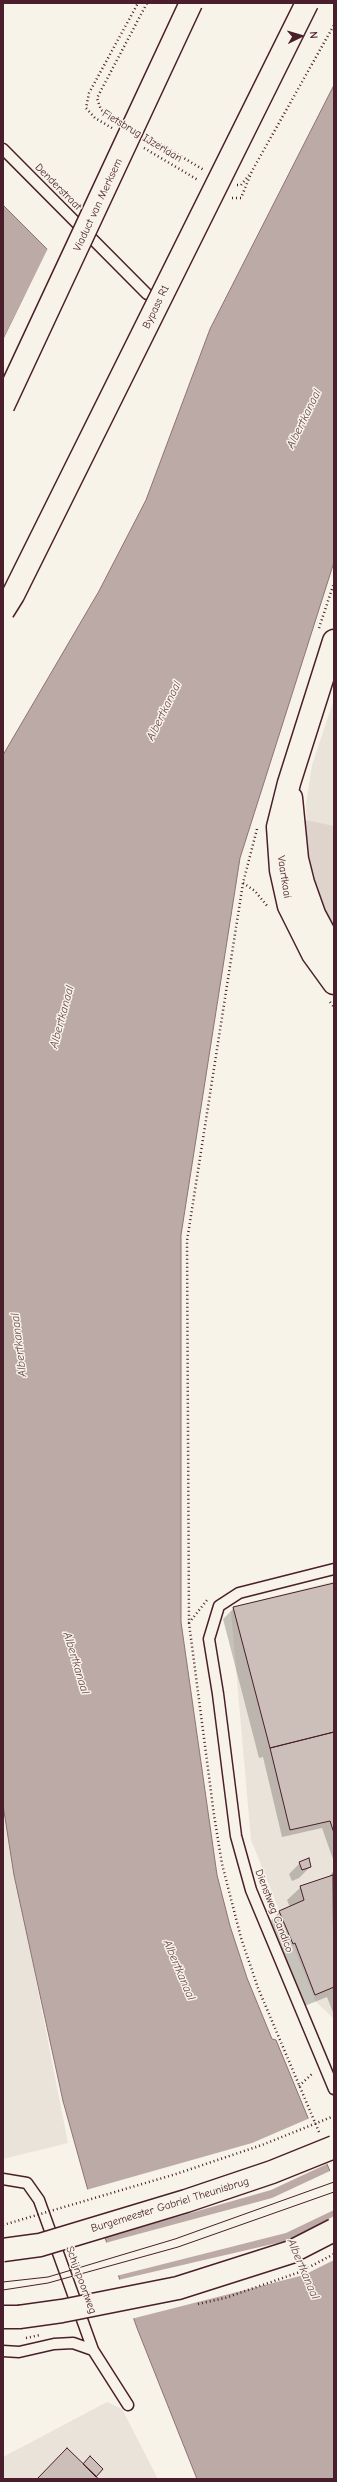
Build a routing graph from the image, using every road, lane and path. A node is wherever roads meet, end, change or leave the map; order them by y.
1 (138, 3) edge
2 (147, 3) edge
3 (191, 3) edge
4 (307, 3) edge
5 (334, 25) edge
6 (121, 122) dead end
7 (115, 130) dead end
8 (149, 138) dead end
9 (142, 146) dead end
10 (3, 149) edge
11 (252, 171) junction
12 (211, 173) dead end
13 (202, 182) dead end
14 (231, 185) dead end
15 (228, 198) dead end
16 (147, 294) dead end
17 (3, 406) edge
18 (3, 611) edge
19 (334, 641) edge
20 (289, 783) junction
21 (266, 903) dead end
22 (334, 952) edge
23 (334, 983) edge
24 (334, 1569) edge
25 (189, 1623) dead end
26 (334, 2089) edge
27 (334, 2116) edge
28 (334, 2147) edge
29 (3, 2179) edge
30 (3, 2225) edge
31 (334, 2230) edge
32 (3, 2250) edge
33 (11, 2317) edge
34 (94, 2350) junction
35 (3, 2351) edge
36 (128, 2405) dead end

1 - 7 path, Fietsbrug IJzerlaan
2 - 6 path, Fietsbrug IJzerlaan
3 - 17 main road, Viaduct van Merksem, bridge
4 - 18 main road, Bypass R1, bridge
5 - 11 path
8 - 12 path, Fietsbrug IJzerlaan
9 - 13 path, Fietsbrug IJzerlaan
10 - 16 lane, Denderstraat
11 - 14 path
11 - 15 path
19 - 20 main road, Vaartkaai
20 - 22 main road, Vaartkaai
20 - 23 main road, Vaartkaai
21 - 25 path
24 - 26 lane, Dienstweg Candico
27 - 30 path, bridge
28 - 32 main road, Burgemeester Gabriel Theunisbrug, bridge
29 - 34 lane, Schijnpoortweg
31 - 33 main road, bridge
34 - 35 lane
34 - 36 lane, Schijnpoortweg

